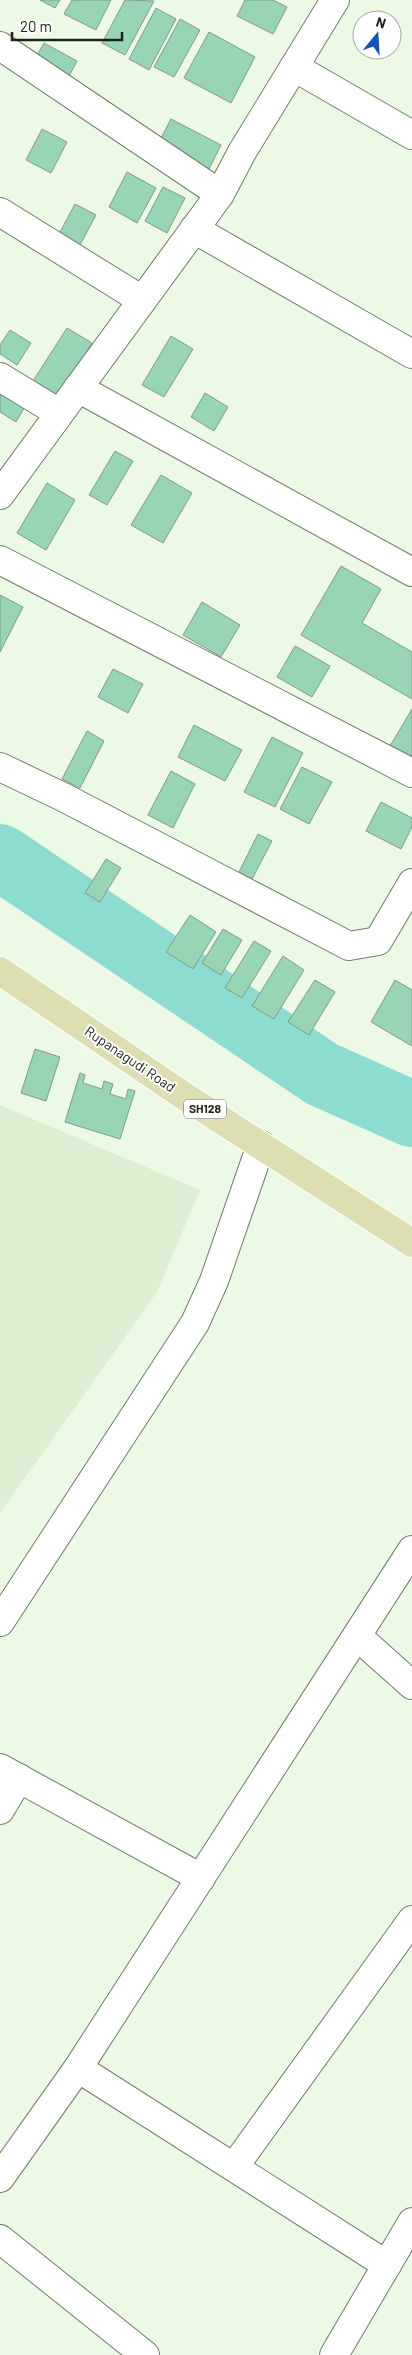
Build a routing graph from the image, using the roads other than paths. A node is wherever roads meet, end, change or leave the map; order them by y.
1 (335, 0) edge
2 (0, 46) edge
3 (294, 67) junction
4 (412, 135) edge
5 (220, 194) junction
6 (0, 212) edge
7 (194, 229) junction
8 (142, 300) junction
9 (412, 354) edge
10 (0, 376) edge
11 (78, 388) junction
12 (59, 413) junction
13 (0, 496) edge
14 (0, 560) edge
15 (412, 572) edge
16 (0, 767) edge
17 (412, 773) edge
18 (412, 883) edge
19 (0, 971) edge
20 (260, 1145) junction
21 (412, 1243) edge
22 (412, 1550) edge
23 (0, 1622) edge
24 (357, 1636) junction
25 (412, 1685) edge
26 (10, 1773) edge
27 (0, 1810) edge
28 (201, 1878) junction
29 (412, 1920) edge
30 (78, 2068) junction
31 (234, 2167) junction
32 (0, 2178) edge
33 (412, 2222) edge
34 (0, 2239) edge
35 (387, 2265) junction
36 (145, 2355) edge
37 (334, 2355) edge

1 - 3 street
2 - 5 street
3 - 4 street
3 - 5 street
5 - 7 street
6 - 8 street
7 - 8 street
7 - 9 street
8 - 11 street
10 - 12 street
11 - 12 street
11 - 15 street
12 - 13 street
14 - 17 street
16 - 18 street
19 - 20 main road, Rupanagudi Road / SH128
20 - 21 main road, Rupanagudi Road / SH128
20 - 23 street
22 - 24 street
24 - 25 street
24 - 28 street
26 - 27 street
26 - 28 street
28 - 30 street
29 - 31 street
30 - 31 street
30 - 32 street
31 - 35 street
33 - 35 street
34 - 36 street
35 - 37 street

